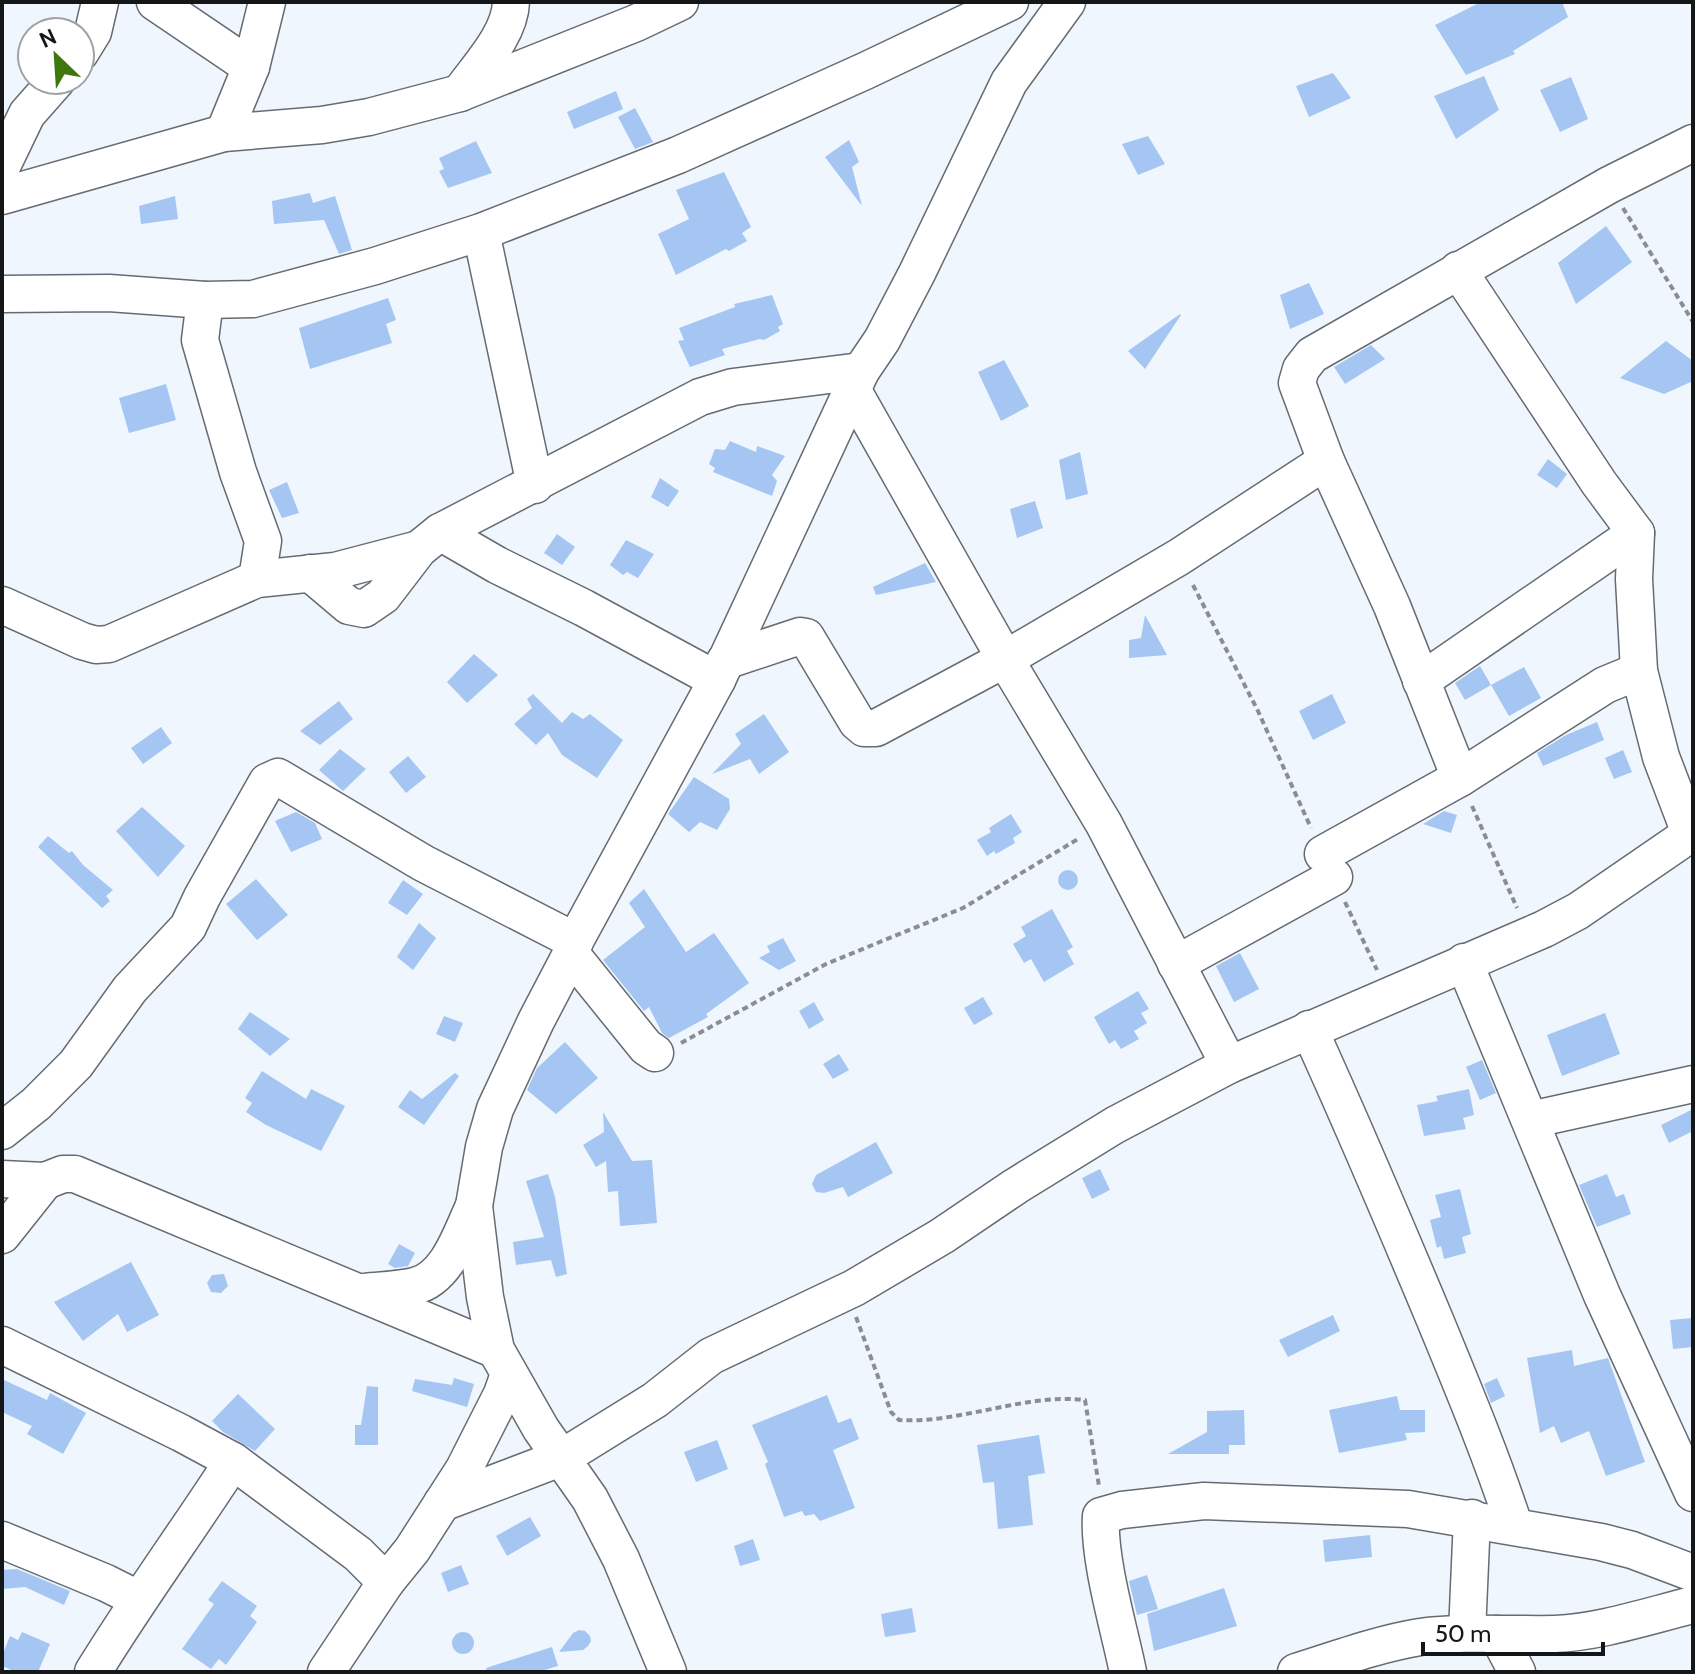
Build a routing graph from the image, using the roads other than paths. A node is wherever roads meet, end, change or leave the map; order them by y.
1 (155, 2) edge
2 (267, 2) edge
3 (511, 2) edge
4 (680, 2) edge
5 (1010, 2) edge
6 (1067, 2) edge
7 (251, 67) junction
8 (460, 93) junction
9 (43, 96) edge
10 (224, 133) junction
11 (1693, 143) edge
12 (2, 166) edge
13 (2, 196) edge
14 (481, 232) junction
15 (1458, 270) junction
16 (2, 294) edge
17 (205, 300) junction
18 (857, 380) junction
19 (1326, 461) junction
20 (535, 485) junction
21 (1636, 533) junction
22 (430, 540) junction
23 (257, 579) junction
24 (2, 605) edge
25 (1005, 659) junction
26 (721, 670) junction
27 (1639, 671) junction
28 (1421, 681) junction
29 (1460, 778) junction
30 (1692, 833) edge
31 (573, 947) junction
32 (1464, 962) junction
33 (1176, 964) junction
34 (1309, 1029) junction
35 (655, 1053) road end
36 (1229, 1065) junction
37 (1693, 1084) edge
38 (1530, 1120) junction
39 (2, 1131) edge
40 (2, 1179) edge
41 (45, 1181) junction
42 (474, 1206) junction
43 (2, 1235) edge
44 (359, 1292) junction
45 (2, 1345) edge
46 (502, 1362) junction
47 (563, 1457) junction
48 (233, 1461) junction
49 (1693, 1493) edge
50 (442, 1503) junction
51 (1472, 1518) junction
52 (1514, 1525) junction
53 (2, 1540) edge
54 (1693, 1573) edge
55 (386, 1582) junction
56 (138, 1599) junction
57 (1693, 1605) edge
58 (1482, 1633) junction
59 (1355, 1663) edge
60 (93, 1672) edge
61 (326, 1672) edge
62 (668, 1672) edge
63 (1128, 1672) edge
64 (1296, 1672) edge
65 (1517, 1672) edge

1 - 7 street
2 - 7 street
3 - 8 street
4 - 8 street
5 - 14 street
6 - 18 street
7 - 10 street
8 - 10 street
9 - 12 street
10 - 13 street
11 - 15 street
14 - 17 street
14 - 20 street
15 - 19 street
15 - 21 street
16 - 17 street
17 - 23 street
18 - 20 street
18 - 25 street
18 - 26 street
19 - 25 street
19 - 28 street
20 - 22 street
21 - 27 street
21 - 28 street
22 - 23 street
22 - 26 street
23 - 24 street
25 - 26 street
25 - 33 street
26 - 31 street
27 - 29 street
27 - 30 street
28 - 29 street
29 - 33 street
30 - 32 street
31 - 35 street
31 - 39 street
31 - 42 street
32 - 34 street
32 - 38 street
33 - 36 street
34 - 36 street
34 - 52 street
36 - 47 street
37 - 38 street
38 - 49 street
40 - 41 street
41 - 43 street
41 - 44 street
42 - 44 street
42 - 46 street
44 - 46 street
45 - 48 street
46 - 47 street
46 - 50 street
47 - 50 street
47 - 62 street
48 - 55 street
48 - 56 street
50 - 55 street
51 - 52 street
51 - 58 street
51 - 63 street
52 - 54 street
53 - 56 street
55 - 61 street
56 - 60 street
57 - 58 street
58 - 59 street
58 - 65 street
59 - 64 street

